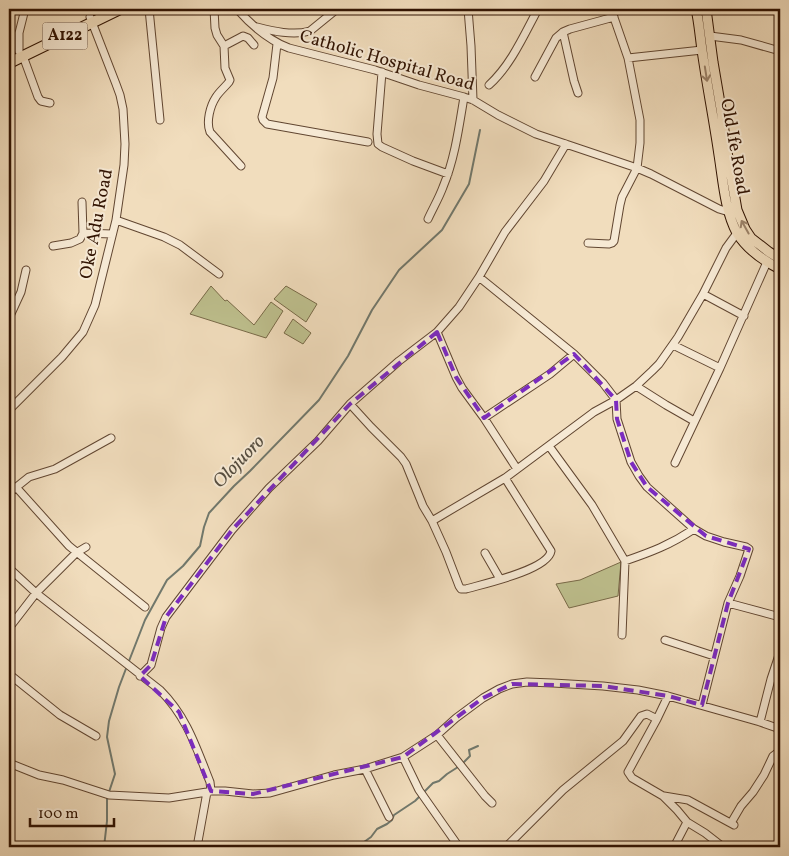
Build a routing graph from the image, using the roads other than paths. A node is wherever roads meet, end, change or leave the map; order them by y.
1 (25, 9) edge
2 (107, 9) edge
3 (120, 9) edge
4 (149, 9) edge
5 (214, 9) edge
6 (238, 9) edge
7 (337, 9) edge
8 (468, 9) edge
9 (538, 9) edge
10 (611, 9) edge
11 (701, 10) edge
12 (614, 17) junction
13 (91, 20) junction
14 (254, 26) junction
15 (564, 32) junction
16 (710, 36) junction
17 (277, 44) junction
18 (254, 45) dead end
19 (224, 46) junction
20 (702, 50) junction
21 (780, 51) edge
22 (17, 55) edge
23 (628, 58) junction
24 (9, 63) edge
25 (382, 72) junction
26 (535, 77) dead end
27 (489, 85) dead end
28 (578, 93) dead end
29 (464, 97) junction
30 (472, 100) junction
31 (50, 103) dead end
32 (160, 120) dead end
33 (368, 142) dead end
34 (566, 144) junction
35 (241, 166) dead end
36 (637, 168) junction
37 (448, 174) junction
38 (82, 202) dead end
39 (729, 212) junction
40 (428, 219) dead end
41 (116, 220) junction
42 (83, 232) junction
43 (737, 233) junction
44 (112, 234) junction
45 (588, 243) dead end
46 (53, 246) dead end
47 (780, 259) edge
48 (767, 262) junction
49 (780, 269) edge
50 (26, 270) dead end
51 (219, 274) dead end
52 (479, 278) junction
53 (703, 294) junction
54 (744, 316) junction
55 (9, 318) edge
56 (437, 332) junction
57 (672, 345) junction
58 (574, 354) junction
59 (720, 368) junction
60 (636, 386) junction
61 (616, 400) junction
62 (350, 404) junction
63 (9, 410) edge
64 (484, 418) junction
65 (694, 421) junction
66 (111, 438) dead end
67 (549, 446) junction
68 (675, 463) dead end
69 (517, 469) junction
70 (505, 478) junction
71 (16, 487) junction
72 (9, 493) edge
73 (432, 521) junction
74 (694, 529) junction
75 (86, 547) dead end
76 (76, 553) junction
77 (485, 553) dead end
78 (625, 561) junction
79 (9, 568) edge
80 (500, 579) junction
81 (36, 593) junction
82 (728, 603) junction
83 (145, 607) dead end
84 (780, 617) edge
85 (9, 628) edge
86 (622, 635) dead end
87 (665, 640) dead end
88 (780, 652) edge
89 (714, 656) junction
90 (137, 673) junction
91 (9, 674) edge
92 (668, 696) junction
93 (702, 705) junction
94 (657, 719) junction
95 (760, 722) junction
96 (780, 729) edge
97 (437, 735) junction
98 (96, 736) dead end
99 (780, 756) edge
100 (403, 757) junction
101 (9, 763) edge
102 (365, 769) junction
103 (209, 792) junction
104 (663, 796) junction
105 (492, 803) dead end
106 (389, 817) dead end
107 (687, 822) junction
108 (197, 847) edge
109 (459, 847) edge
110 (506, 847) edge
111 (674, 847) edge
112 (723, 847) edge

1 - 22 street
2 - 13 highway, A122
3 - 13 highway, A122
4 - 32 street
5 - 19 street
6 - 14 street, Catholic Hospital Road
7 - 14 street
8 - 30 street
9 - 27 street
10 - 12 street
11 - 16 main road, Old Ife Road
11 - 20 main road, Old Ife Road
12 - 15 street
12 - 23 street
13 - 22 highway, A122
13 - 41 street, Oke Adu Road
14 - 17 street, Catholic Hospital Road
15 - 26 street
15 - 28 street
16 - 21 street
47 -> 16 main road, Old Ife Road
17 - 25 street, Catholic Hospital Road
17 - 33 street
18 - 19 street
19 - 35 street
20 - 23 street
20 -> 39 main road, Old Ife Road
22 - 24 highway, A122
22 - 31 street
23 - 36 street
25 - 29 street, Catholic Hospital Road
25 - 37 street
29 - 30 street, Catholic Hospital Road
29 - 37 street
30 - 34 street, Catholic Hospital Road
34 - 36 street, Catholic Hospital Road
34 - 52 street
36 - 39 street, Catholic Hospital Road
36 - 45 street
37 - 40 street
38 - 42 street
39 - 43 main road, Old Ife Road
41 - 44 street, Oke Adu Road
41 - 51 street
42 - 44 street
42 - 46 street
43 - 48 main road, Old Ife Road
43 - 53 street
44 - 63 street, Oke Adu Road
48 - 49 main road, Old Ife Road
48 - 54 street
50 - 55 street
52 - 56 street
52 - 58 street
53 - 54 street
53 - 57 street
54 - 59 street
56 - 62 street
56 - 64 street
57 - 59 street
57 - 60 street
58 - 61 street
58 - 64 street
59 - 65 street
60 - 61 street
60 - 65 street
61 - 67 street
61 - 74 street
62 - 73 street
62 - 90 street
64 - 69 street
65 - 68 street
66 - 71 street
67 - 69 street
67 - 78 street
69 - 70 street
70 - 73 street
70 - 80 street
71 - 72 street
71 - 76 street
73 - 80 street
74 - 78 street
74 - 82 street
75 - 76 street
76 - 81 street
76 - 83 street
77 - 80 street
78 - 86 street
79 - 81 street
81 - 85 street
81 - 90 street
82 - 84 street
82 - 89 street
87 - 89 street
88 - 95 street
89 - 93 street
90 - 103 street
91 - 98 street
92 - 93 street
92 - 94 street
92 - 97 street
93 - 95 street
94 - 104 street
94 - 110 street
95 - 96 street
97 - 100 street
97 - 105 street
99 - 104 street
100 - 102 street
100 - 109 street
101 - 103 street
102 - 103 street
102 - 106 street
103 - 108 street
104 - 107 street
107 - 111 street
107 - 112 street

